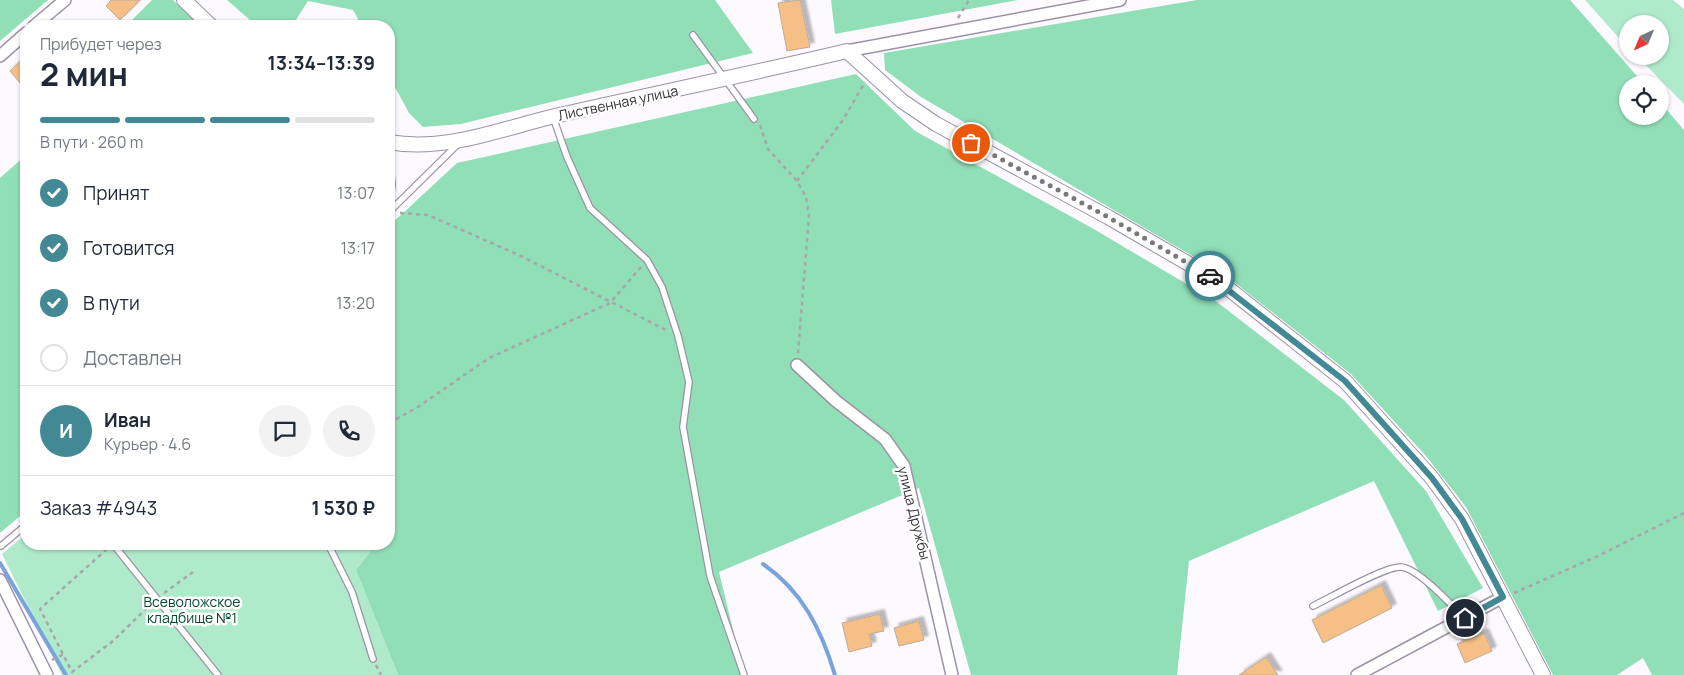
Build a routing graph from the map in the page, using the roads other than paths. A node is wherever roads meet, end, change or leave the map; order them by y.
1 (65, 0) edge
2 (184, 0) edge
3 (1120, 0) edge
4 (41, 20) edge
5 (205, 20) edge
6 (694, 35) dead end
7 (20, 38) edge
8 (847, 51) junction
9 (0, 56) edge
10 (724, 80) junction
11 (553, 117) junction
12 (754, 119) road end
13 (462, 141) junction
14 (395, 143) edge
15 (395, 205) edge
16 (797, 365) road end
17 (20, 530) edge
18 (1, 546) dead end
19 (117, 550) edge
20 (331, 550) edge
21 (0, 580) edge
22 (1503, 597) junction
23 (1313, 606) dead end
24 (1465, 618) junction
25 (374, 659) dead end
26 (46, 675) edge
27 (218, 675) edge
28 (744, 675) edge
29 (952, 675) edge
30 (1357, 675) edge
31 (1543, 675) edge

1 - 4 street
2 - 5 street
3 - 8 street
6 - 10 lane
7 - 9 street
8 - 10 street, Лиственная улица
8 - 22 street
10 - 11 street, Лиственная улица
10 - 12 lane
11 - 13 street, Лиственная улица
11 - 28 lane
13 - 14 street, Лиственная улица
13 - 15 lane
16 - 29 street, улица Дружбы
17 - 18 lane
19 - 27 lane
20 - 25 lane
21 - 26 street
22 - 24 street
22 - 31 street
23 - 24 lane
24 - 30 street

